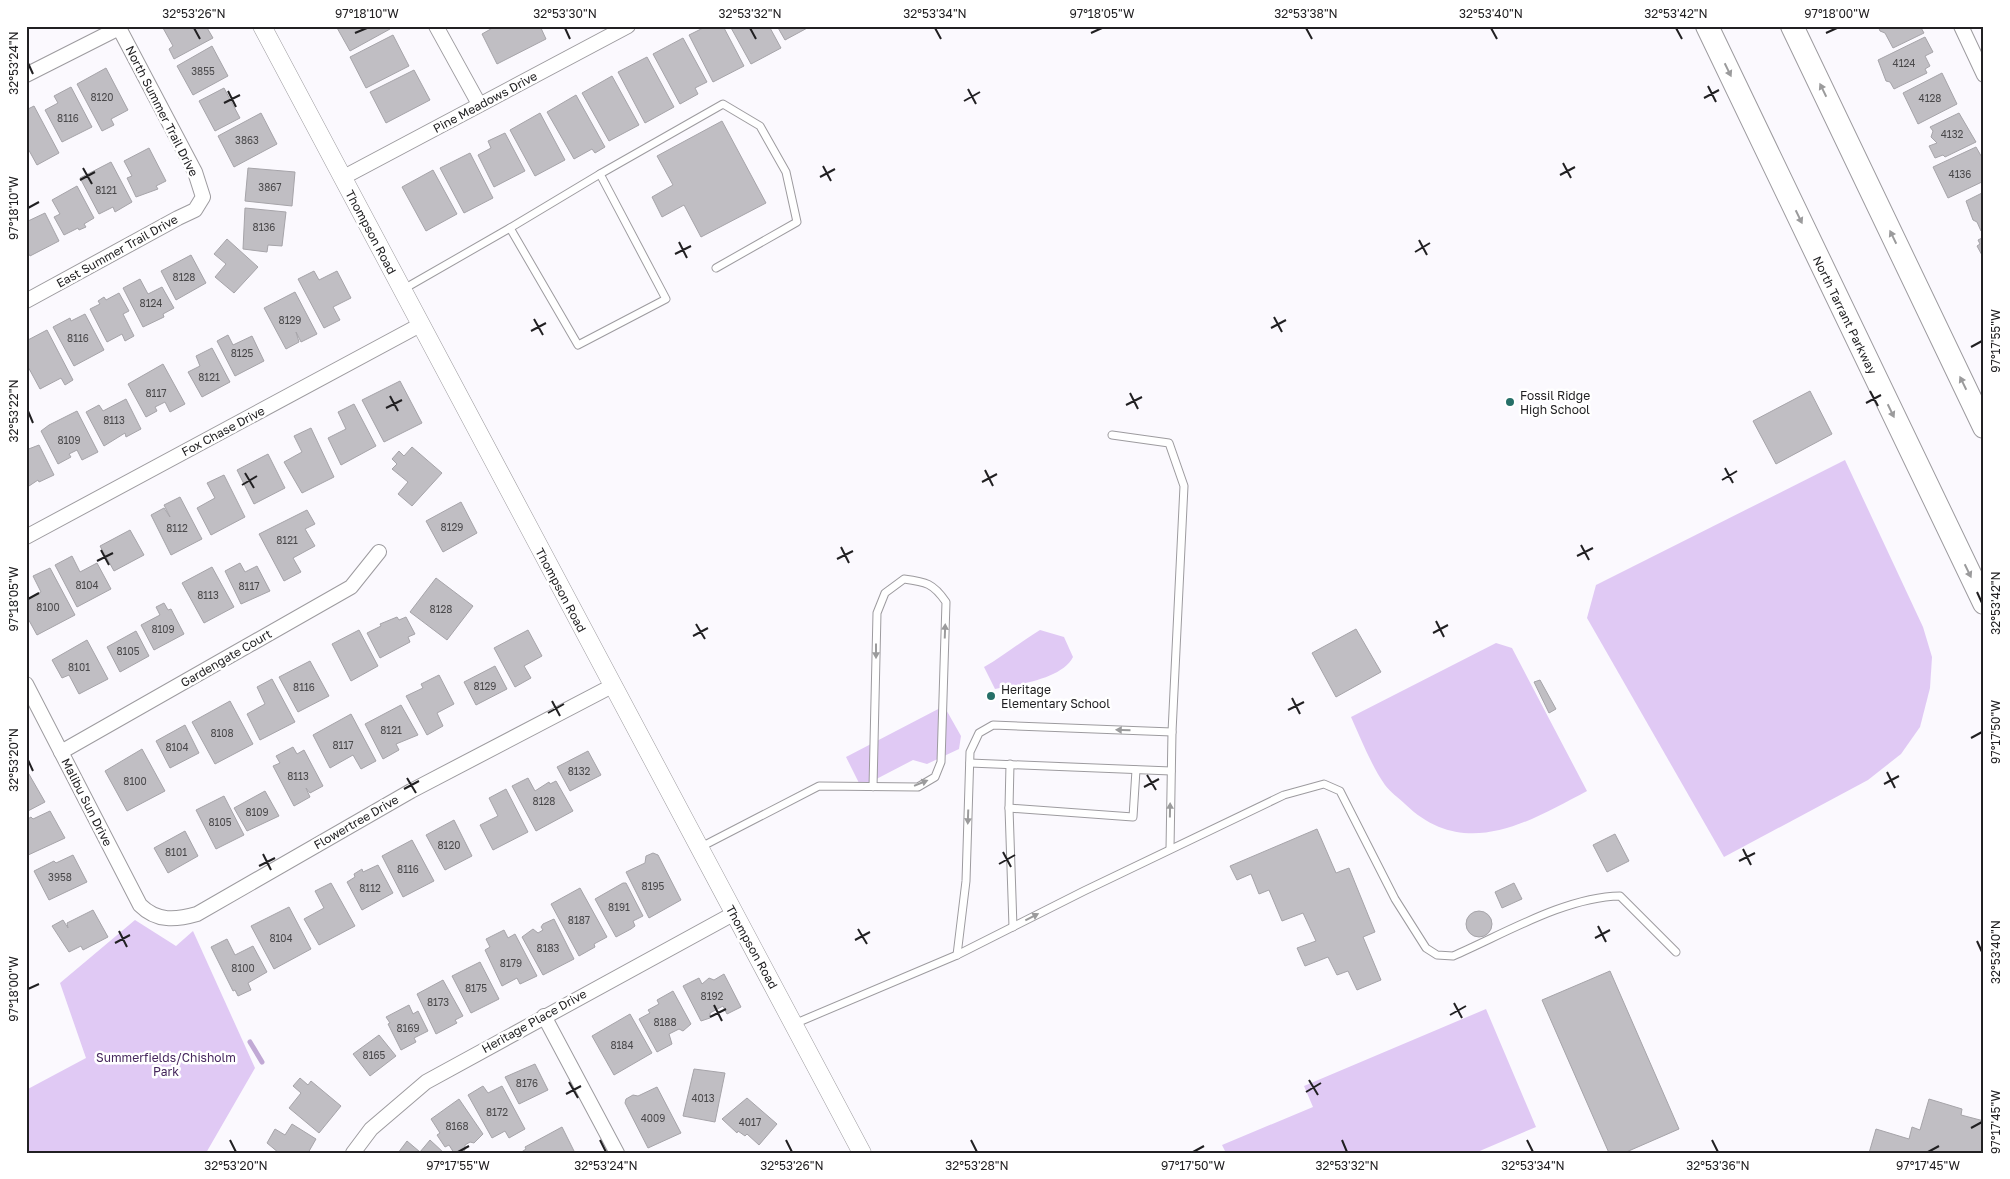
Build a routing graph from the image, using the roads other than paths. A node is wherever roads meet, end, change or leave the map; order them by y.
1 (262, 26) edge
2 (436, 26) edge
3 (628, 26) edge
4 (1708, 26) edge
5 (1792, 26) edge
6 (1961, 26) edge
7 (118, 27) edge
8 (26, 75) edge
9 (1984, 75) edge
10 (479, 104) junction
11 (600, 174) junction
12 (342, 178) junction
13 (203, 197) joint
14 (510, 228) junction
15 (716, 268) dead end
16 (402, 290) junction
17 (26, 301) edge
18 (420, 325) junction
19 (1984, 427) edge
20 (1112, 435) dead end
21 (26, 537) edge
22 (379, 552) dead end
23 (1984, 603) edge
24 (26, 684) edge
25 (612, 686) junction
26 (1172, 732) junction
27 (61, 752) junction
28 (970, 763) junction
29 (1010, 764) junction
30 (1136, 770) junction
31 (1171, 771) junction
32 (873, 787) junction
33 (1008, 808) junction
34 (699, 849) junction
35 (1170, 850) junction
36 (733, 914) junction
37 (152, 915) joint
38 (1013, 927) junction
39 (1676, 952) dead end
40 (957, 955) junction
41 (544, 1016) junction
42 (794, 1024) junction
43 (353, 1153) edge
44 (617, 1153) edge
45 (862, 1153) edge

1 - 12 street, Thompson Road
2 - 10 street
3 - 10 street, Pine Meadows Drive
4 -> 23 main road, North Tarrant Parkway
19 -> 5 main road
6 - 9 street
7 - 8 street
7 - 13 street, North Summer Trail Drive
10 - 12 street, Pine Meadows Drive
11 - 14 lane
11 - 14 lane
11 - 15 lane
12 - 16 street, Thompson Road
13 - 17 street, East Summer Trail Drive
14 - 16 lane
16 - 18 street, Thompson Road
18 - 21 street, Fox Chase Drive
18 - 25 street, Thompson Road
20 - 26 lane
22 - 27 street, Gardengate Court
24 - 27 street, Malibu Sun Drive
25 - 34 street, Thompson Road
25 - 37 street, Flowertree Drive
26 -> 28 lane
26 - 31 lane
27 - 37 street, Malibu Sun Drive
28 - 29 lane
28 -> 40 lane
29 - 30 lane
29 - 33 lane
30 - 31 lane
30 - 33 lane
35 -> 31 lane
32 -> 32 lane
32 - 34 lane
33 - 38 lane
34 - 36 street, Thompson Road
38 -> 35 lane
35 - 39 lane
36 - 41 street, Heritage Place Drive
36 - 42 street, Thompson Road
38 - 40 lane
40 - 42 lane
41 - 43 street, Heritage Place Drive
41 - 44 street
42 - 45 street, Thompson Road

